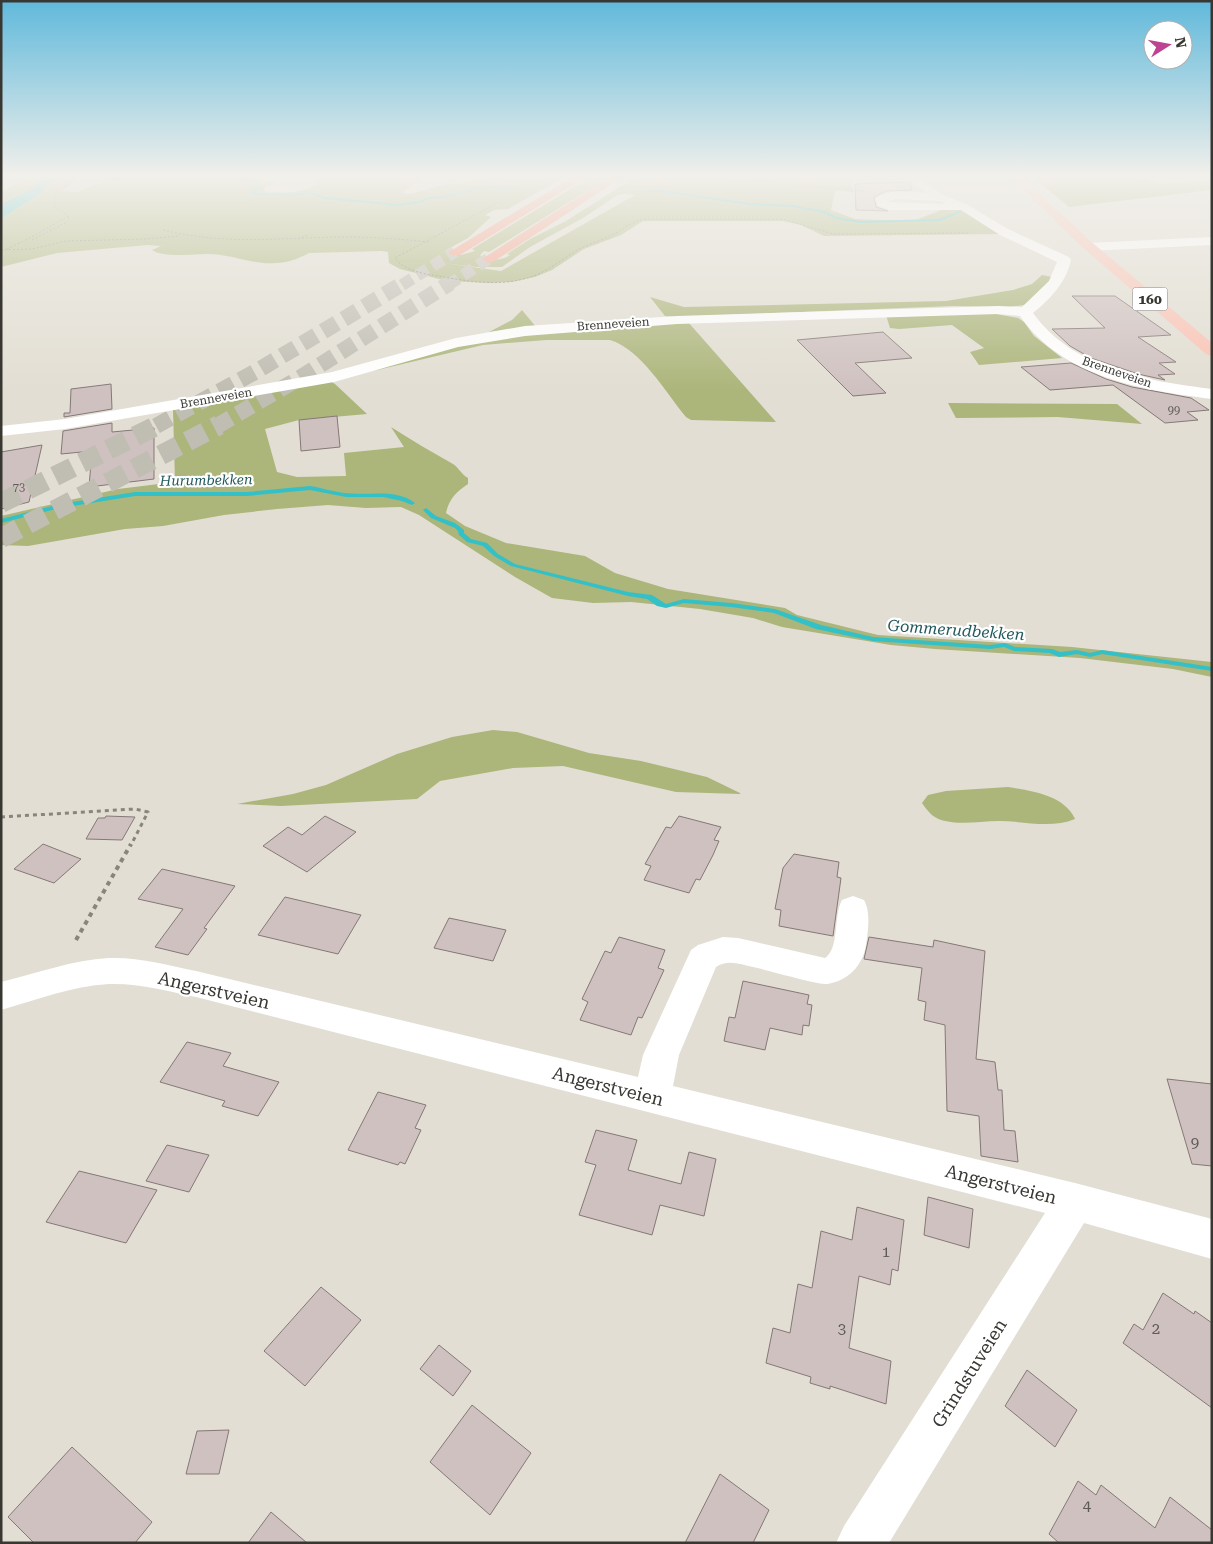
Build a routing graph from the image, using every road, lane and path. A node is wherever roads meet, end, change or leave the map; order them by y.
1 (14, 246) edge
2 (45, 246) edge
3 (419, 246) edge
4 (465, 246) edge
5 (509, 246) edge
6 (585, 246) edge
7 (1034, 246) edge
8 (1088, 246) edge
9 (1, 250) edge
10 (455, 252) tunnel mouth
11 (488, 259) tunnel mouth
12 (1025, 312) junction
13 (1212, 350) edge
14 (1212, 394) edge
15 (1, 431) edge
16 (1, 817) edge
17 (852, 908) dead end
18 (76, 940) dead end
19 (1, 996) edge
20 (652, 1097) junction
21 (1075, 1202) junction
22 (1212, 1238) edge
23 (861, 1543) edge

1 - 9 path
2 - 9 path
3 - 6 path
4 - 10 highway
5 - 11 highway
7 - 12 street
8 - 13 main road, 160
12 - 14 street, Brenneveien
12 - 15 street, Brenneveien
16 - 18 path
17 - 20 street
19 - 20 street, Angerstveien
20 - 21 street, Angerstveien
21 - 22 street, Angerstveien
21 - 23 street, Grindstuveien

